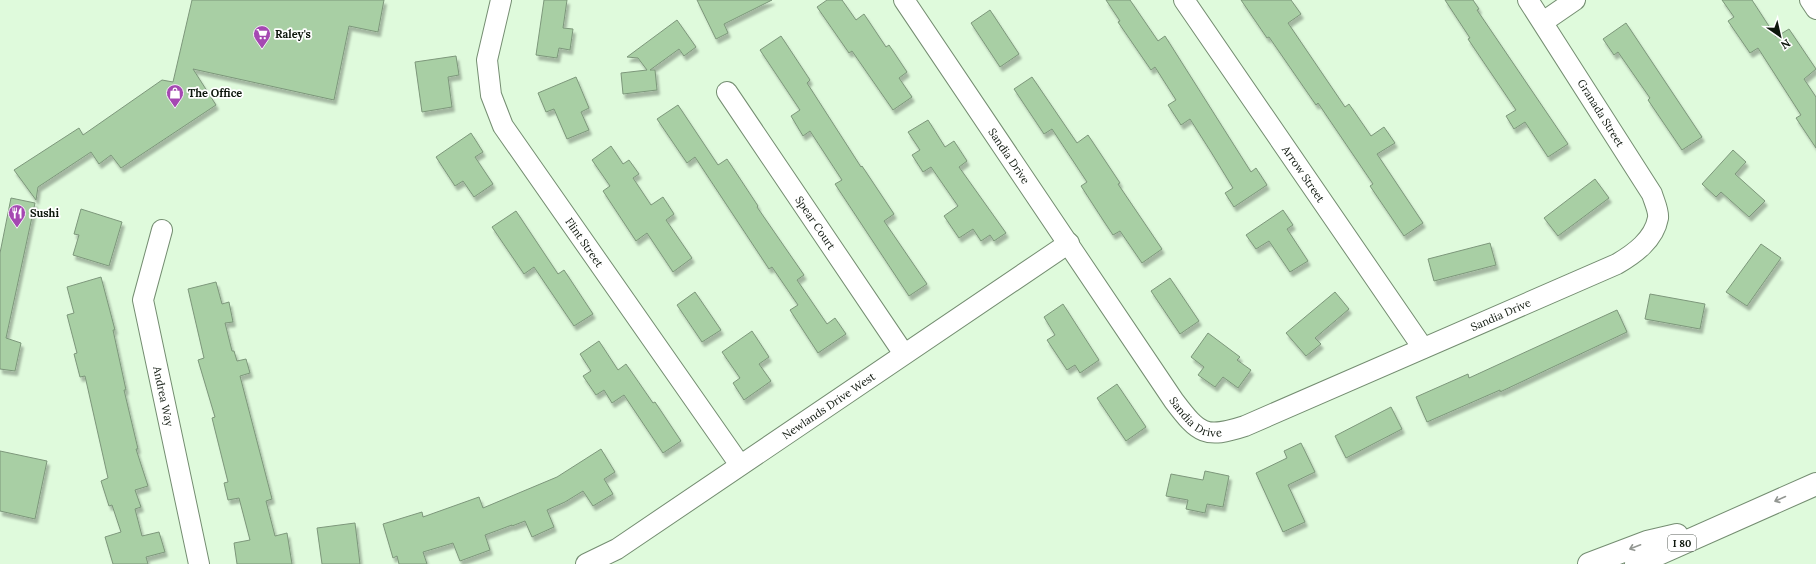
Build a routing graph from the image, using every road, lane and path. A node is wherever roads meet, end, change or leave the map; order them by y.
1 (501, 0) edge
2 (904, 0) edge
3 (1184, 0) edge
4 (1528, 0) edge
5 (1575, 0) edge
6 (1810, 0) edge
7 (1816, 9) edge
8 (1543, 22) junction
9 (727, 92) dead end
10 (162, 230) dead end
11 (1653, 232) joint
12 (1069, 243) junction
13 (1423, 348) junction
14 (904, 354) junction
15 (740, 465) junction
16 (1816, 484) edge
17 (1727, 523) junction
18 (199, 564) edge
19 (586, 564) edge
20 (1589, 564) edge
21 (1636, 564) edge

1 - 15 street, Flint Street
2 - 12 street, Sandia Drive
3 - 13 street, Arrow Street
4 - 8 street, Granada Street
5 - 8 street
6 - 7 street
8 - 11 street, Granada Street
9 - 14 street, Spear Court
10 - 18 street, Andrea Way
11 - 13 street, Sandia Drive
12 - 13 street, Sandia Drive
12 - 14 street, Newlands Drive West
14 - 15 street, Newlands Drive West
15 - 19 street, Newlands Drive West
16 -> 17 highway, I 80
17 -> 20 highway
17 - 21 highway, I 80

